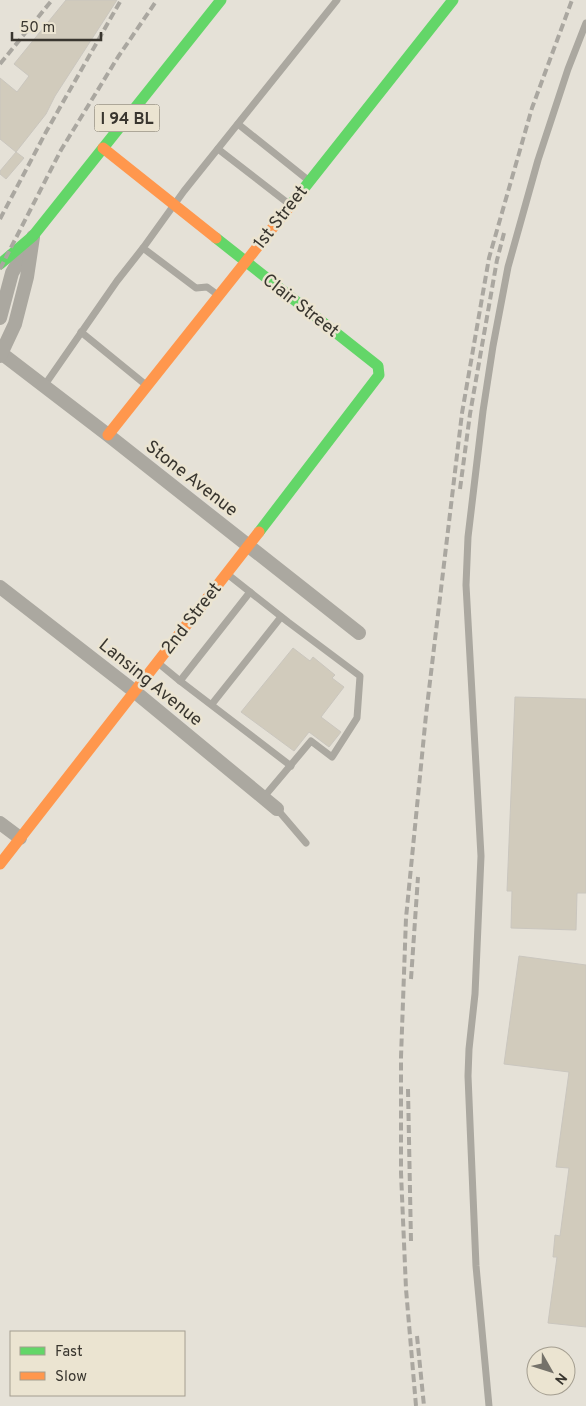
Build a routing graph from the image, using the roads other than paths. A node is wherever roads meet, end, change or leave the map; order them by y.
1 (221, 0) edge
2 (337, 0) edge
3 (453, 0) edge
4 (586, 23) edge
5 (238, 124) junction
6 (103, 148) junction
7 (218, 149) junction
8 (309, 180) junction
9 (290, 204) junction
10 (175, 205) junction
11 (33, 236) junction
12 (143, 248) junction
13 (246, 261) junction
14 (0, 264) edge
15 (218, 295) junction
16 (0, 318) edge
17 (81, 332) junction
18 (0, 351) edge
19 (380, 371) joint
20 (146, 385) junction
21 (44, 386) junction
22 (108, 435) junction
23 (248, 546) junction
24 (226, 573) junction
25 (0, 587) edge
26 (250, 592) junction
27 (281, 617) junction
28 (359, 633) dead end
29 (156, 662) junction
30 (180, 681) junction
31 (134, 691) junction
32 (212, 704) junction
33 (292, 766) junction
34 (263, 798) junction
35 (277, 809) joint
36 (0, 823) edge
37 (20, 838) junction
38 (306, 843) dead end
39 (0, 864) edge
40 (489, 1406) edge

1 - 6 main road, I 94 BL
2 - 5 lane
3 - 8 main road, 1st Street
4 - 40 lane
5 - 7 lane
5 - 8 lane
6 - 10 main road, Clair Street
6 - 11 main road, I 94 BL
7 - 9 lane
7 - 10 lane
8 - 9 main road, 1st Street
9 - 13 main road, 1st Street
10 - 12 lane
10 - 13 main road, Clair Street
11 - 14 main road, I 94 BL
11 - 16 street
11 - 18 street
12 - 15 lane
12 - 17 lane
13 - 15 main road, 1st Street
13 - 19 main road, Clair Street
15 - 20 main road, 1st Street
17 - 20 lane
17 - 21 lane
18 - 21 street, Stone Avenue
19 - 23 main road, 2nd Street
20 - 22 main road, 1st Street
21 - 22 street, Stone Avenue
22 - 23 street, Stone Avenue
23 - 24 main road, 2nd Street
23 - 28 street, Stone Avenue
24 - 26 lane
24 - 29 main road, 2nd Street
25 - 31 street, Lansing Avenue
26 - 27 lane
26 - 30 lane
27 - 32 lane
27 - 33 lane
29 - 30 lane
29 - 31 main road, 2nd Street
30 - 32 lane
31 - 34 street, Lansing Avenue
31 - 37 main road, 2nd Street
32 - 33 lane
33 - 34 lane
34 - 35 street, Lansing Avenue
35 - 38 lane
36 - 37 street
37 - 39 main road, 2nd Street

